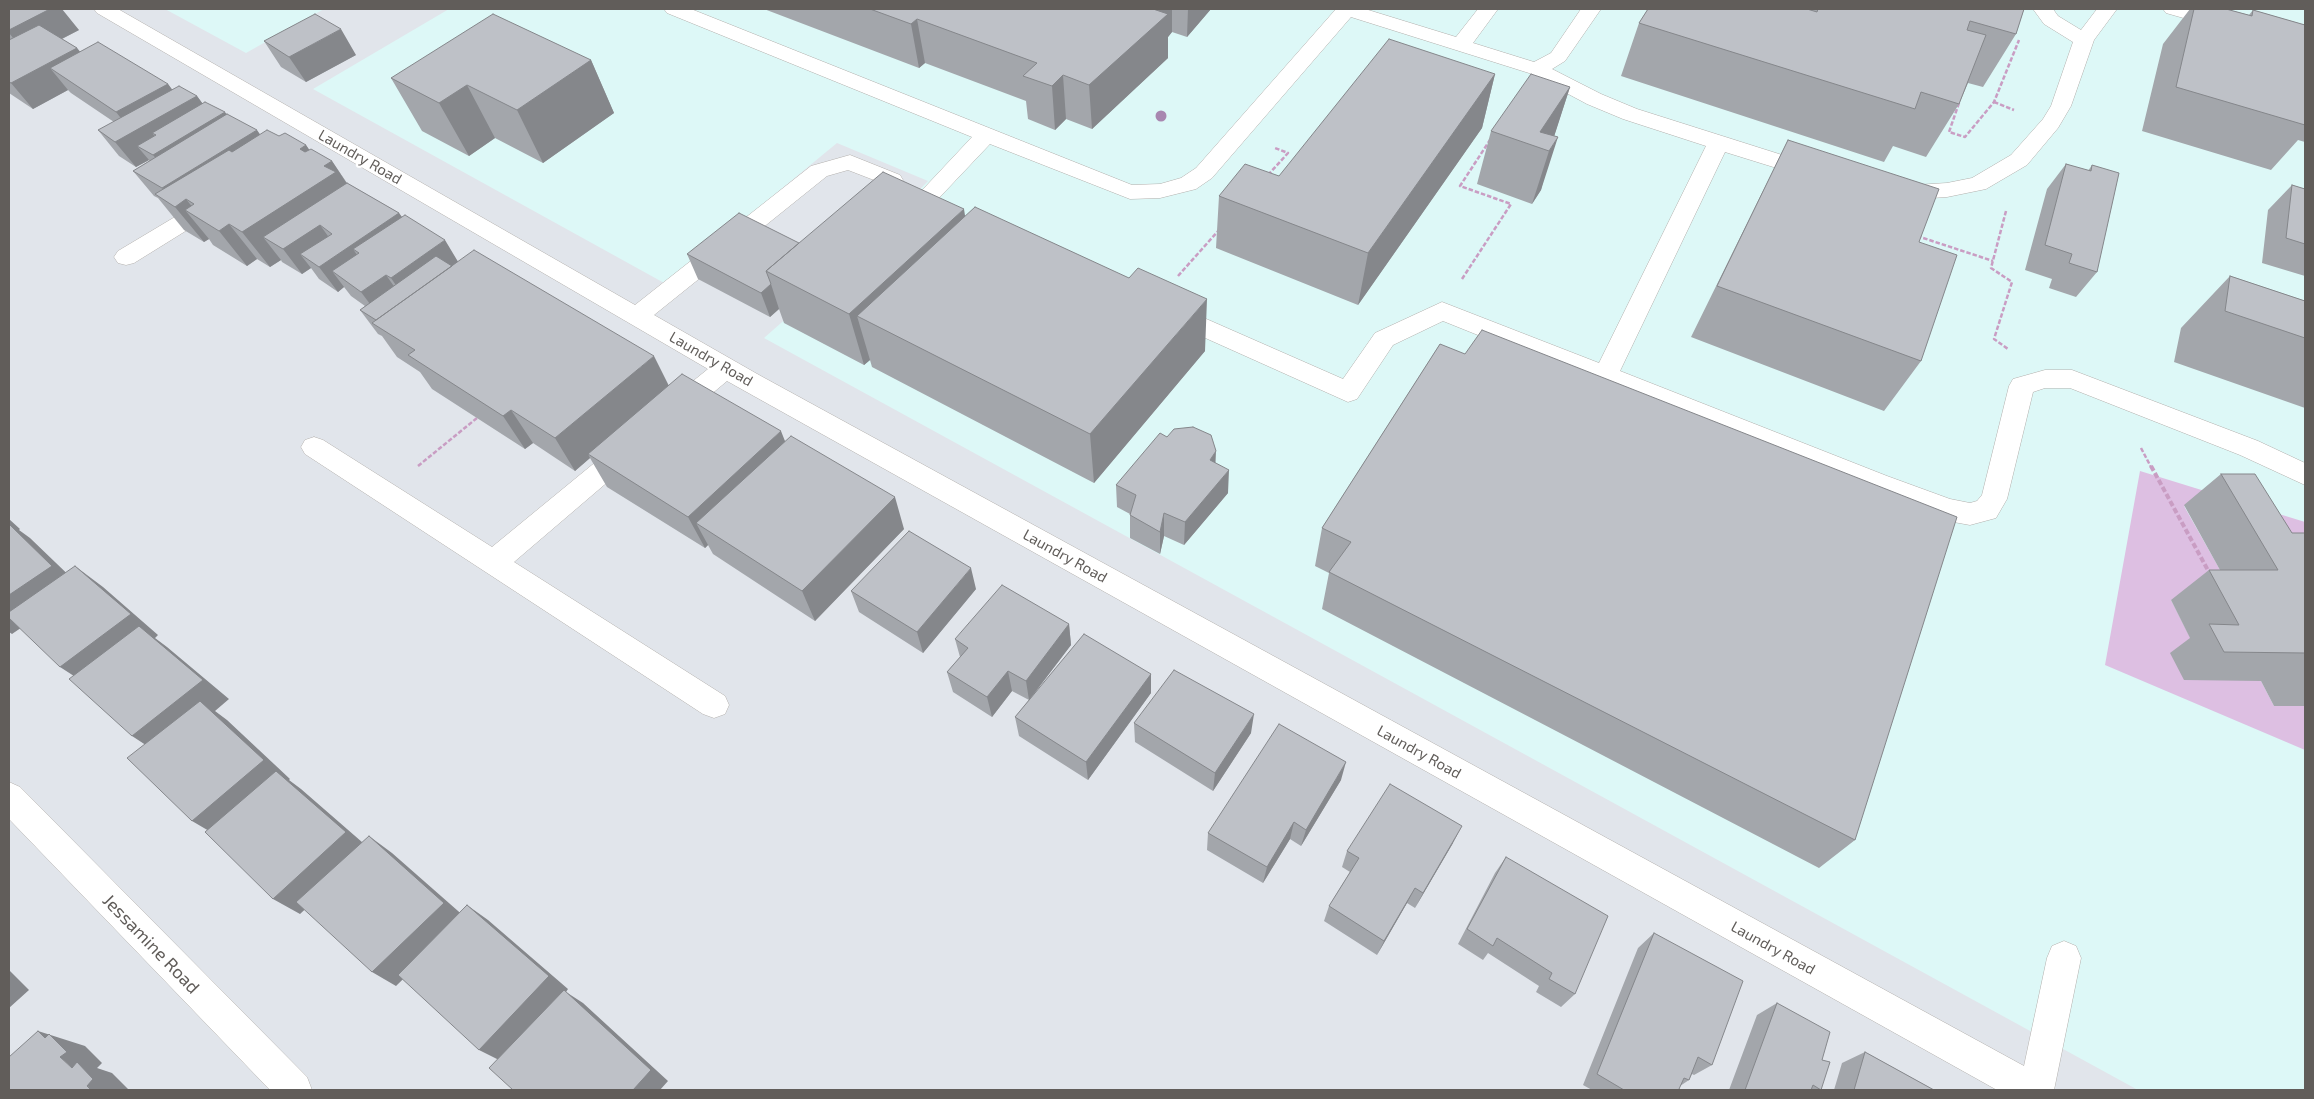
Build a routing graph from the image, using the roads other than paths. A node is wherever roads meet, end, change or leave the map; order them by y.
1 (104, 9) edge
2 (674, 9) edge
3 (1347, 9) edge
4 (1488, 9) edge
5 (1591, 9) edge
6 (2043, 9) edge
7 (2107, 9) edge
8 (2173, 9) edge
9 (2239, 28) edge
10 (2084, 40) junction
11 (1461, 46) junction
12 (1536, 69) junction
13 (987, 134) junction
14 (1719, 142) junction
15 (1830, 178) edge
16 (892, 180) edge
17 (1884, 190) edge
18 (233, 192) edge
19 (968, 222) edge
20 (126, 257) dead end
21 (1153, 304) edge
22 (636, 317) junction
23 (726, 368) junction
24 (1605, 376) junction
25 (314, 447) dead end
26 (2249, 448) junction
27 (2305, 462) edge
28 (2305, 475) edge
29 (493, 563) junction
30 (714, 705) dead end
31 (9, 797) edge
32 (2064, 958) dead end
33 (294, 1090) edge
34 (2034, 1090) edge

1 - 22 street, Laundry Road
2 - 13 street
3 - 11 street
3 - 13 street
4 - 11 street
5 - 12 street
6 - 10 street
7 - 10 street
8 - 9 street
10 - 17 street
11 - 12 street
12 - 14 street
13 - 19 street
14 - 15 street
14 - 24 street
16 - 22 street
18 - 20 street
21 - 24 street
22 - 23 street, Laundry Road
23 - 29 street
23 - 34 street, Laundry Road
24 - 26 street
25 - 29 street
26 - 27 street
26 - 28 street
29 - 30 street
31 - 33 street, Jessamine Road
32 - 34 street

